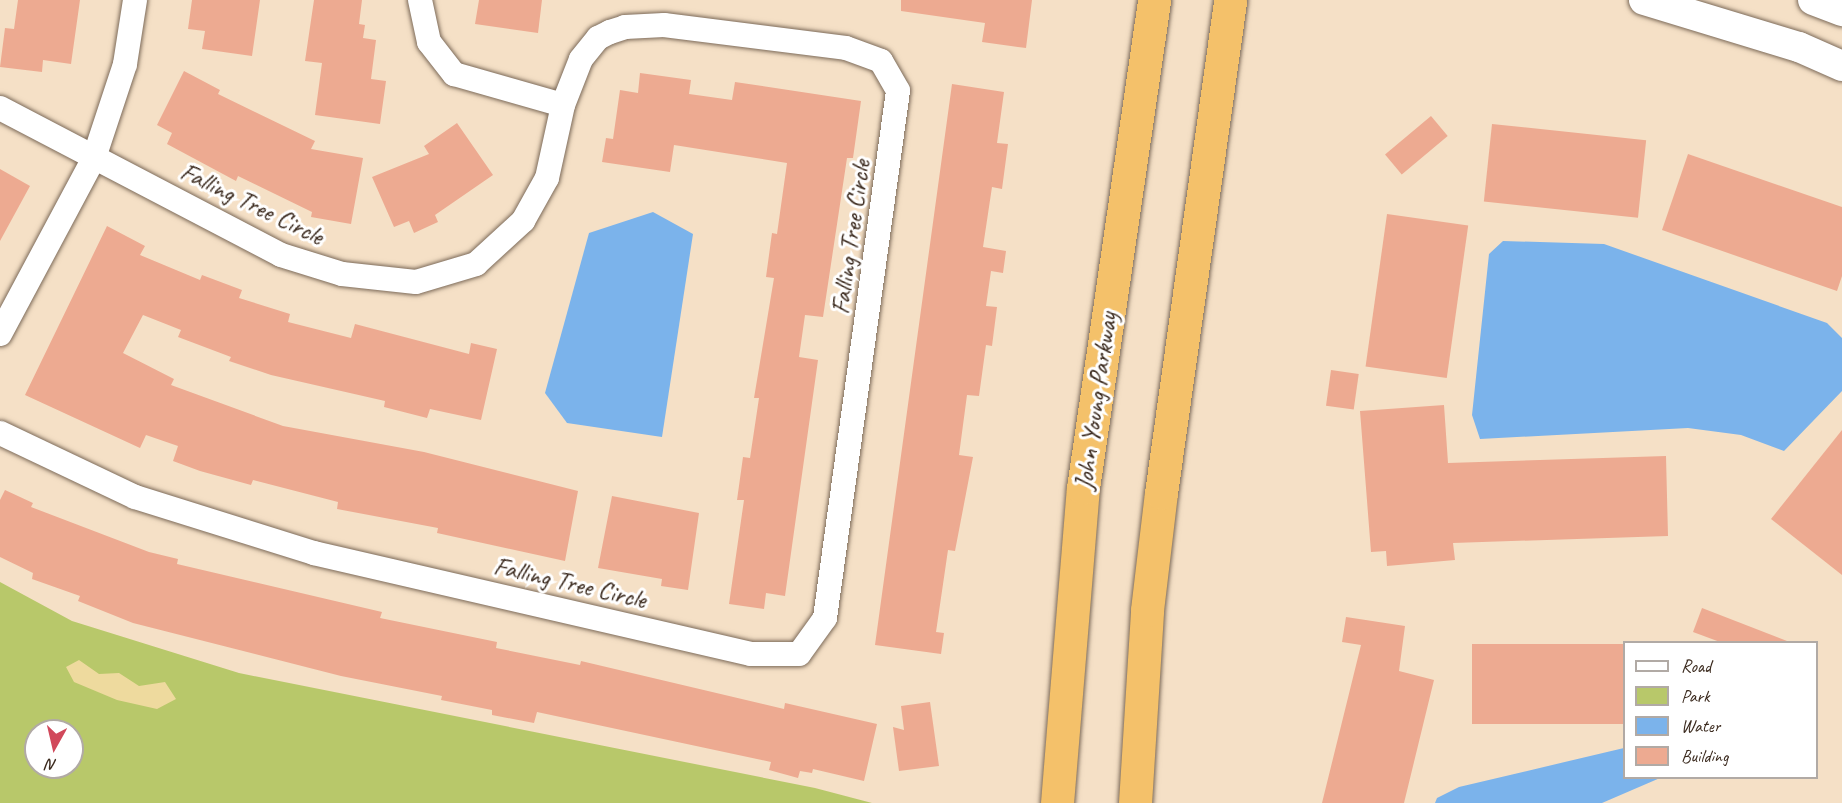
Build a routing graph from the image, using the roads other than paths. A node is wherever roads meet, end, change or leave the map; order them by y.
1 (135, 0) edge
2 (420, 0) edge
3 (1154, 0) edge
4 (1230, 0) edge
5 (1644, 0) edge
6 (1813, 0) edge
7 (1842, 11) edge
8 (1842, 66) edge
9 (563, 105) junction
10 (0, 108) edge
11 (94, 158) junction
12 (0, 334) edge
13 (0, 434) edge
14 (1058, 803) edge
15 (1135, 803) edge

1 - 11 street
2 - 9 street
3 - 14 highway, John Young Parkway
4 - 15 highway
5 - 8 street
6 - 7 street
9 - 11 street, Falling Tree Circle
9 - 13 street, Falling Tree Circle
10 - 11 street, Falling Tree Circle
11 - 12 street

